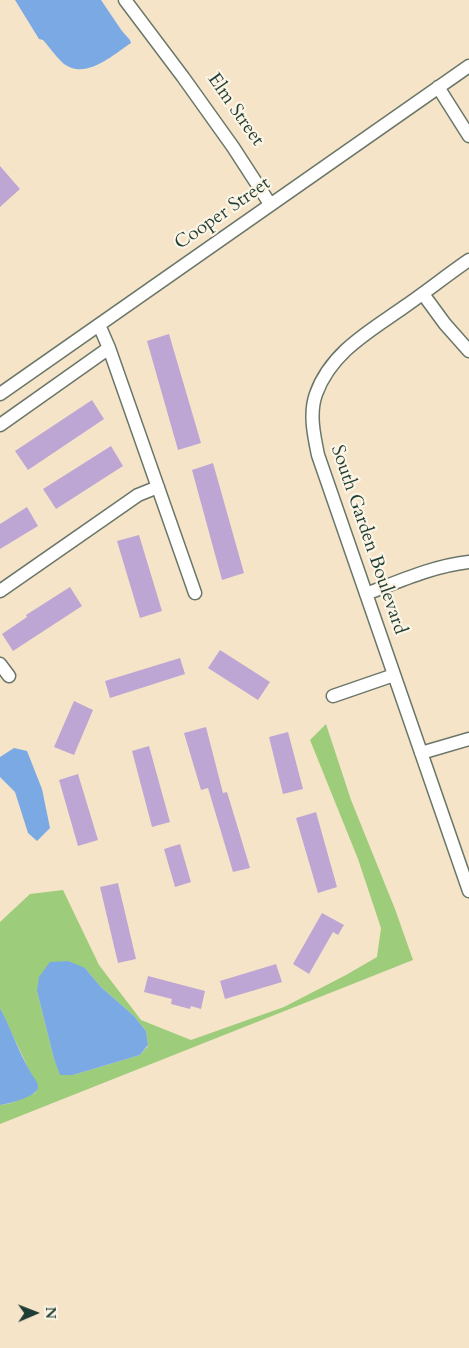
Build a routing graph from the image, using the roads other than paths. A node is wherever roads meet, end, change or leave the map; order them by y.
1 (125, 0) edge
2 (469, 66) edge
3 (438, 87) junction
4 (469, 136) edge
5 (272, 203) junction
6 (469, 260) edge
7 (423, 294) junction
8 (99, 324) junction
9 (109, 348) junction
10 (469, 351) edge
11 (0, 394) edge
12 (0, 425) edge
13 (158, 487) junction
14 (469, 562) edge
15 (0, 591) edge
16 (195, 593) dead end
17 (366, 594) junction
18 (0, 664) edge
19 (394, 675) junction
20 (9, 676) dead end
21 (333, 696) dead end
22 (469, 739) edge
23 (422, 753) junction
24 (469, 891) edge

1 - 5 street, Elm Street
2 - 3 street, Cooper Street
3 - 4 street
3 - 5 street, Cooper Street
5 - 8 street, Cooper Street
6 - 7 street, South Garden Boulevard
7 - 10 street
7 - 17 street, South Garden Boulevard
8 - 9 street
8 - 11 street, Cooper Street
9 - 12 street
9 - 13 street
13 - 15 street
13 - 16 street
14 - 17 street
17 - 19 street, South Garden Boulevard
18 - 20 street
19 - 21 street
19 - 23 street, South Garden Boulevard
22 - 23 street
23 - 24 street, South Garden Boulevard

